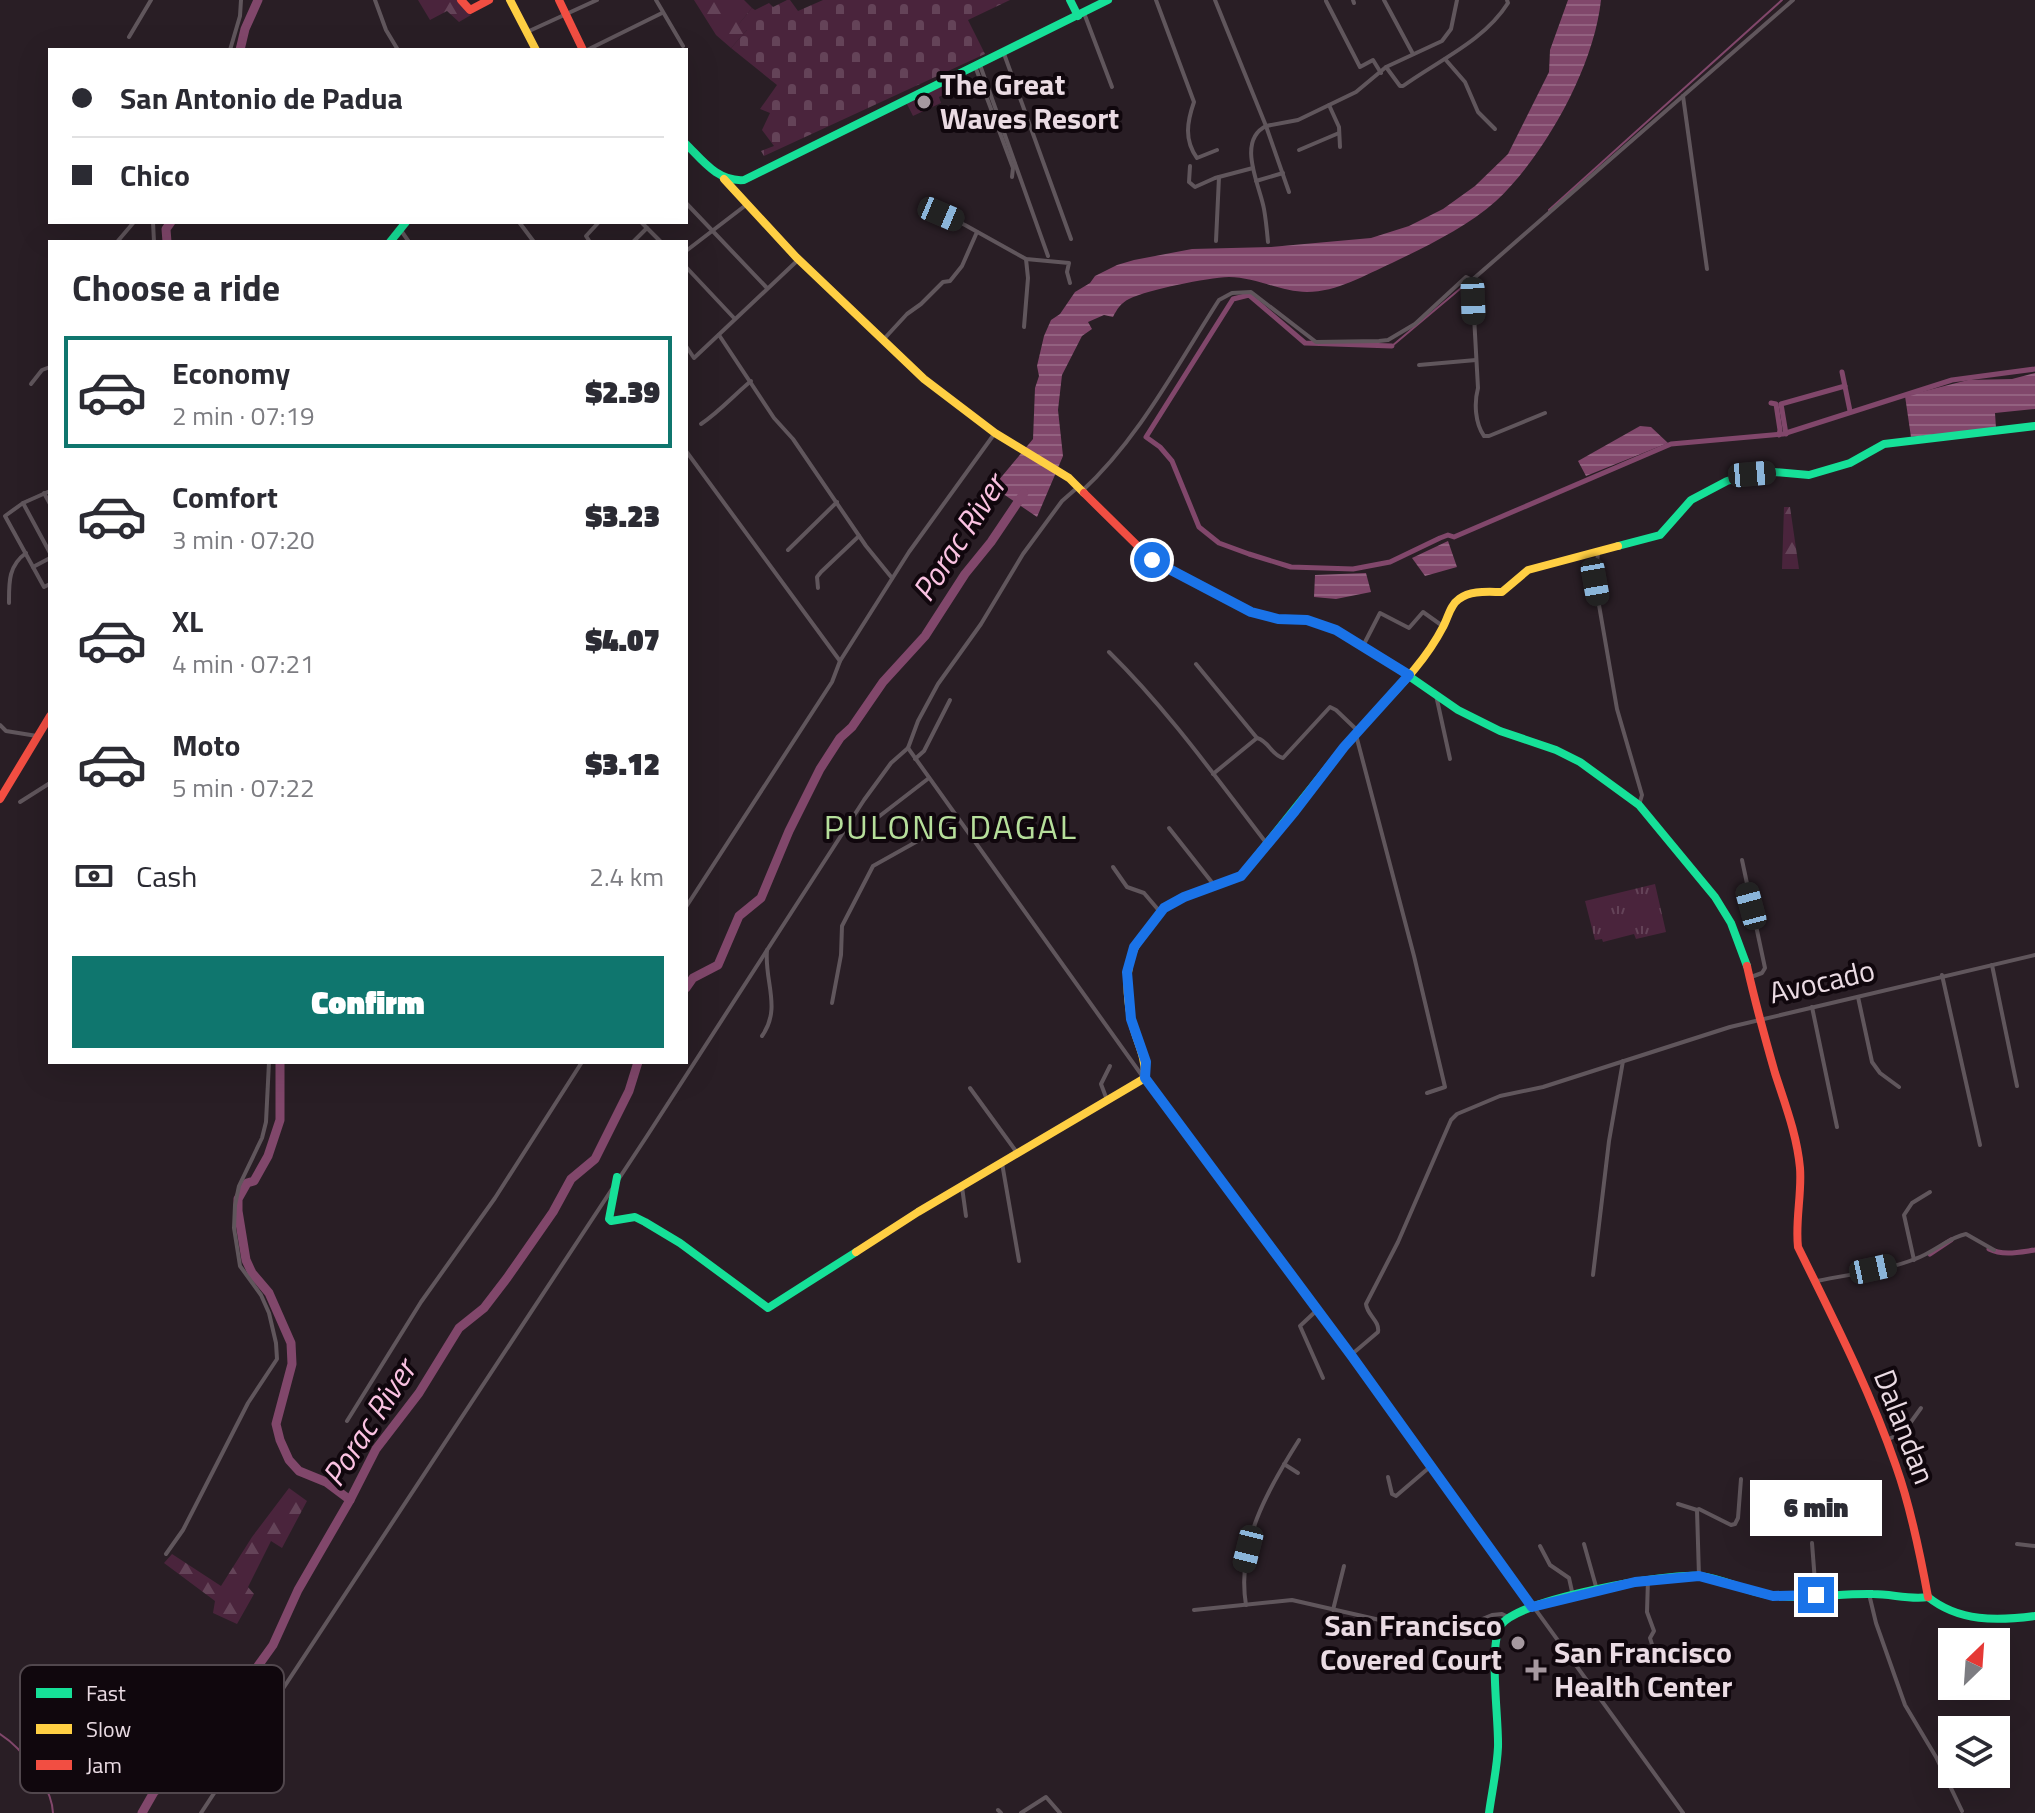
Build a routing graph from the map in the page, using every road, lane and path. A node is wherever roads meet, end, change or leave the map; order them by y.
1 (151, 0) edge
2 (241, 0) edge
3 (375, 0) edge
4 (461, 0) edge
5 (489, 0) edge
6 (510, 0) edge
7 (559, 0) edge
8 (597, 0) edge
9 (656, 0) edge
10 (1070, 0) edge
11 (1108, 0) edge
12 (1156, 0) edge
13 (1215, 0) edge
14 (1384, 0) edge
15 (1457, 0) edge
16 (1507, 0) edge
17 (1793, 0) edge
18 (1326, 1) edge
19 (662, 13) junction
20 (565, 14) junction
21 (1081, 14) junction
22 (527, 32) junction
23 (129, 37) dead end
24 (683, 46) dead end
25 (231, 48) edge
26 (397, 48) edge
27 (535, 48) edge
28 (584, 48) edge
29 (589, 48) edge
30 (1003, 51) junction
31 (1413, 54) junction
32 (1445, 59) junction
33 (977, 63) junction
34 (1386, 67) junction
35 (1381, 73) junction
36 (1112, 87) dead end
37 (1683, 96) junction
38 (1329, 105) junction
39 (1266, 126) junction
40 (1495, 129) dead end
41 (1339, 133) junction
42 (688, 146) edge
43 (1340, 147) dead end
44 (1217, 150) dead end
45 (1299, 150) dead end
46 (1190, 166) dead end
47 (1253, 168) junction
48 (1283, 173) junction
49 (1012, 177) dead end
50 (1219, 177) junction
51 (724, 179) junction
52 (1256, 181) junction
53 (1289, 192) dead end
54 (688, 205) edge
55 (746, 205) junction
56 (941, 214) dead end
57 (132, 224) edge
58 (597, 224) edge
59 (643, 224) edge
60 (647, 228) junction
61 (713, 230) junction
62 (977, 232) junction
63 (1071, 239) dead end
64 (119, 240) edge
65 (589, 240) edge
66 (635, 240) edge
67 (659, 240) edge
68 (1216, 241) dead end
69 (1268, 242) dead end
70 (688, 249) edge
71 (1048, 256) dead end
72 (1026, 259) junction
73 (798, 260) junction
74 (688, 269) edge
75 (1707, 269) dead end
76 (1472, 280) junction
77 (1070, 283) dead end
78 (767, 288) junction
79 (735, 318) junction
80 (1024, 327) dead end
81 (719, 335) junction
82 (883, 340) junction
83 (688, 349) edge
84 (1476, 360) junction
85 (1419, 365) dead end
86 (48, 368) edge
87 (751, 381) junction
88 (31, 384) dead end
89 (1545, 413) dead end
90 (701, 424) dead end
91 (2035, 426) edge
92 (995, 433) junction
93 (688, 454) edge
94 (1080, 490) junction
95 (48, 492) edge
96 (44, 493) junction
97 (48, 500) edge
98 (837, 502) junction
99 (23, 503) junction
100 (859, 536) junction
101 (788, 550) dead end
102 (48, 551) edge
103 (26, 553) junction
104 (1598, 553) junction
105 (48, 556) edge
106 (33, 567) junction
107 (892, 578) junction
108 (48, 585) edge
109 (818, 588) dead end
110 (9, 603) dead end
111 (1444, 627) junction
112 (1363, 646) junction
113 (1109, 652) dead end
114 (840, 661) junction
115 (1196, 664) dead end
116 (1409, 675) junction
117 (1436, 694) junction
118 (950, 700) dead end
119 (0, 725) edge
120 (47, 728) edge
121 (1357, 732) junction
122 (37, 736) junction
123 (1257, 738) junction
124 (908, 748) junction
125 (915, 759) junction
126 (1450, 759) dead end
127 (1213, 774) junction
128 (929, 778) junction
129 (48, 784) edge
130 (0, 799) edge
131 (20, 802) dead end
132 (1639, 805) junction
133 (877, 818) dead end
134 (958, 819) junction
135 (1169, 828) dead end
136 (1267, 844) junction
137 (1742, 860) dead end
138 (1113, 867) dead end
139 (1214, 885) junction
140 (688, 904) edge
141 (1161, 913) junction
142 (767, 948) junction
143 (2035, 955) edge
144 (1992, 965) junction
145 (1942, 975) junction
146 (1751, 977) junction
147 (1858, 997) junction
148 (832, 1003) dead end
149 (1812, 1007) junction
150 (1760, 1019) junction
151 (762, 1036) dead end
152 (1623, 1061) junction
153 (269, 1064) edge
154 (581, 1064) edge
155 (1110, 1066) dead end
156 (1145, 1078) junction
157 (2017, 1086) dead end
158 (1899, 1087) dead end
159 (970, 1088) dead end
160 (1427, 1093) dead end
161 (1108, 1101) junction
162 (1837, 1127) dead end
163 (1980, 1145) dead end
164 (1018, 1154) junction
165 (1002, 1163) junction
166 (617, 1177) junction
167 (962, 1187) junction
168 (1930, 1192) dead end
169 (966, 1216) dead end
170 (1994, 1250) dead end
171 (1914, 1260) junction
172 (1019, 1261) dead end
173 (1593, 1275) dead end
174 (1817, 1281) junction
175 (1316, 1311) junction
176 (1351, 1355) junction
177 (1323, 1378) dead end
178 (1921, 1408) dead end
179 (347, 1421) dead end
180 (1299, 1440) dead end
181 (1886, 1440) junction
182 (1284, 1464) junction
183 (1431, 1466) junction
184 (1298, 1473) dead end
185 (1388, 1477) dead end
186 (1741, 1479) dead end
187 (1678, 1504) dead end
188 (1697, 1510) junction
189 (1812, 1543) dead end
190 (1584, 1544) dead end
191 (2017, 1544) dead end
192 (1540, 1546) dead end
193 (2035, 1546) edge
194 (166, 1554) dead end
195 (1344, 1566) dead end
196 (1699, 1576) junction
197 (1648, 1579) junction
198 (1597, 1590) junction
199 (1869, 1594) junction
200 (1816, 1595) junction
201 (1573, 1596) junction
202 (1928, 1597) junction
203 (1247, 1605) junction
204 (1532, 1607) junction
205 (1194, 1610) dead end
206 (1333, 1610) junction
207 (2035, 1616) edge
208 (1508, 1617) junction
209 (1658, 1664) dead end
210 (284, 1686) edge
211 (214, 1793) edge
212 (1962, 1811) dead end
213 (201, 1813) edge
214 (1021, 1813) edge
215 (1060, 1813) edge
216 (1489, 1813) edge
217 (1683, 1813) edge

1 - 23 street
2 - 25 street
3 - 26 street
4 - 5 street
6 - 22 street
7 - 20 street
8 - 20 street
9 - 19 street
10 - 21 street
11 - 21 street
12 - 44 street
13 - 39 street
14 - 31 street
15 - 31 street
16 - 32 street
17 - 37 street
18 - 35 street
19 - 24 street
19 - 29 street
20 - 22 street
20 - 28 street
21 - 30 street
21 - 36 street
22 - 27 street
30 - 33 street
30 - 63 street
31 - 34 street
32 - 34 street
32 - 40 street
33 - 49 street
33 - 51 street
33 - 71 street
34 - 35 street
35 - 38 street
37 - 75 street
37 - 76 street
38 - 39 street
38 - 41 street
39 - 47 street
39 - 48 street
41 - 43 street
41 - 45 street
42 - 51 street, Dalandan
46 - 50 street
47 - 50 street
47 - 52 street
48 - 52 street
48 - 53 street
50 - 68 street
51 - 55 street, Dalandan
52 - 69 street
54 - 61 street
55 - 61 street
55 - 73 street, Dalandan
56 - 62 street
57 - 64 street
58 - 65 street
59 - 60 street
60 - 66 street
60 - 67 street
61 - 70 street
61 - 78 street
62 - 72 street
62 - 82 street
72 - 77 street
72 - 80 street
73 - 78 street
73 - 82 street, Dalandan
74 - 79 street
76 - 84 street
76 - 94 street
78 - 79 street
79 - 81 street
81 - 83 street
81 - 87 street
82 - 92 street, Dalandan
84 - 85 street
84 - 89 street
86 - 88 street
87 - 90 street
87 - 98 street
91 - 104 street
92 - 94 street, Dalandan
92 - 107 street
93 - 114 street
94 - 112 street, Dalandan
94 - 124 street
95 - 96 street
96 - 97 street
96 - 99 street
98 - 100 street
98 - 101 street
99 - 102 street
99 - 103 street
100 - 107 street
100 - 109 street
103 - 106 street
103 - 110 street
104 - 111 street
104 - 132 street
105 - 106 street
106 - 108 street
107 - 114 street
111 - 112 street
111 - 116 street
112 - 116 street, Dalandan
113 - 127 street
114 - 140 street
115 - 123 street
116 - 117 street, Dalandan
116 - 121 street
117 - 126 street
117 - 132 street, Dalandan
118 - 125 street
119 - 122 street
120 - 122 street
121 - 123 street
121 - 136 street
121 - 160 street
122 - 130 street
123 - 127 street
124 - 125 street
124 - 142 street
125 - 128 street
127 - 136 street
128 - 133 street
128 - 134 street
129 - 131 street
132 - 146 street, Dalandan
134 - 148 street
134 - 156 street
135 - 139 street
136 - 139 street
137 - 146 street
138 - 141 street
139 - 141 street
141 - 156 street
142 - 151 street
142 - 166 street
143 - 144 street, Avocado
144 - 145 street, Avocado
144 - 157 street
145 - 147 street, Avocado
145 - 163 street
146 - 150 street, Dalandan
147 - 149 street, Avocado
147 - 158 street
149 - 150 street, Avocado
149 - 162 street
150 - 152 street, Avocado
150 - 174 street, Dalandan
152 - 173 street
152 - 176 street, Avocado
153 - 194 street
154 - 179 street
155 - 161 street
156 - 161 street
156 - 175 street
159 - 164 street
161 - 164 street
164 - 165 street
165 - 167 street
165 - 172 street
166 - 167 street
166 - 210 street
167 - 169 street
168 - 171 street
170 - 171 street
171 - 174 street
174 - 181 street, Dalandan
175 - 176 street
175 - 177 street
176 - 183 street
178 - 181 street
180 - 182 street
181 - 202 street, Dalandan
182 - 184 street
182 - 203 street
183 - 185 street
183 - 204 street
186 - 188 street
187 - 188 street
188 - 196 street
189 - 200 street
190 - 198 street
191 - 193 street
192 - 201 street
195 - 206 street
196 - 197 street
196 - 200 street
197 - 198 street
197 - 209 street
198 - 201 street
199 - 200 street
199 - 202 street
199 - 212 street
201 - 204 street
202 - 207 street
203 - 205 street
203 - 206 street
204 - 208 street
204 - 217 street
206 - 208 street
208 - 216 street
211 - 213 street
214 - 215 street

